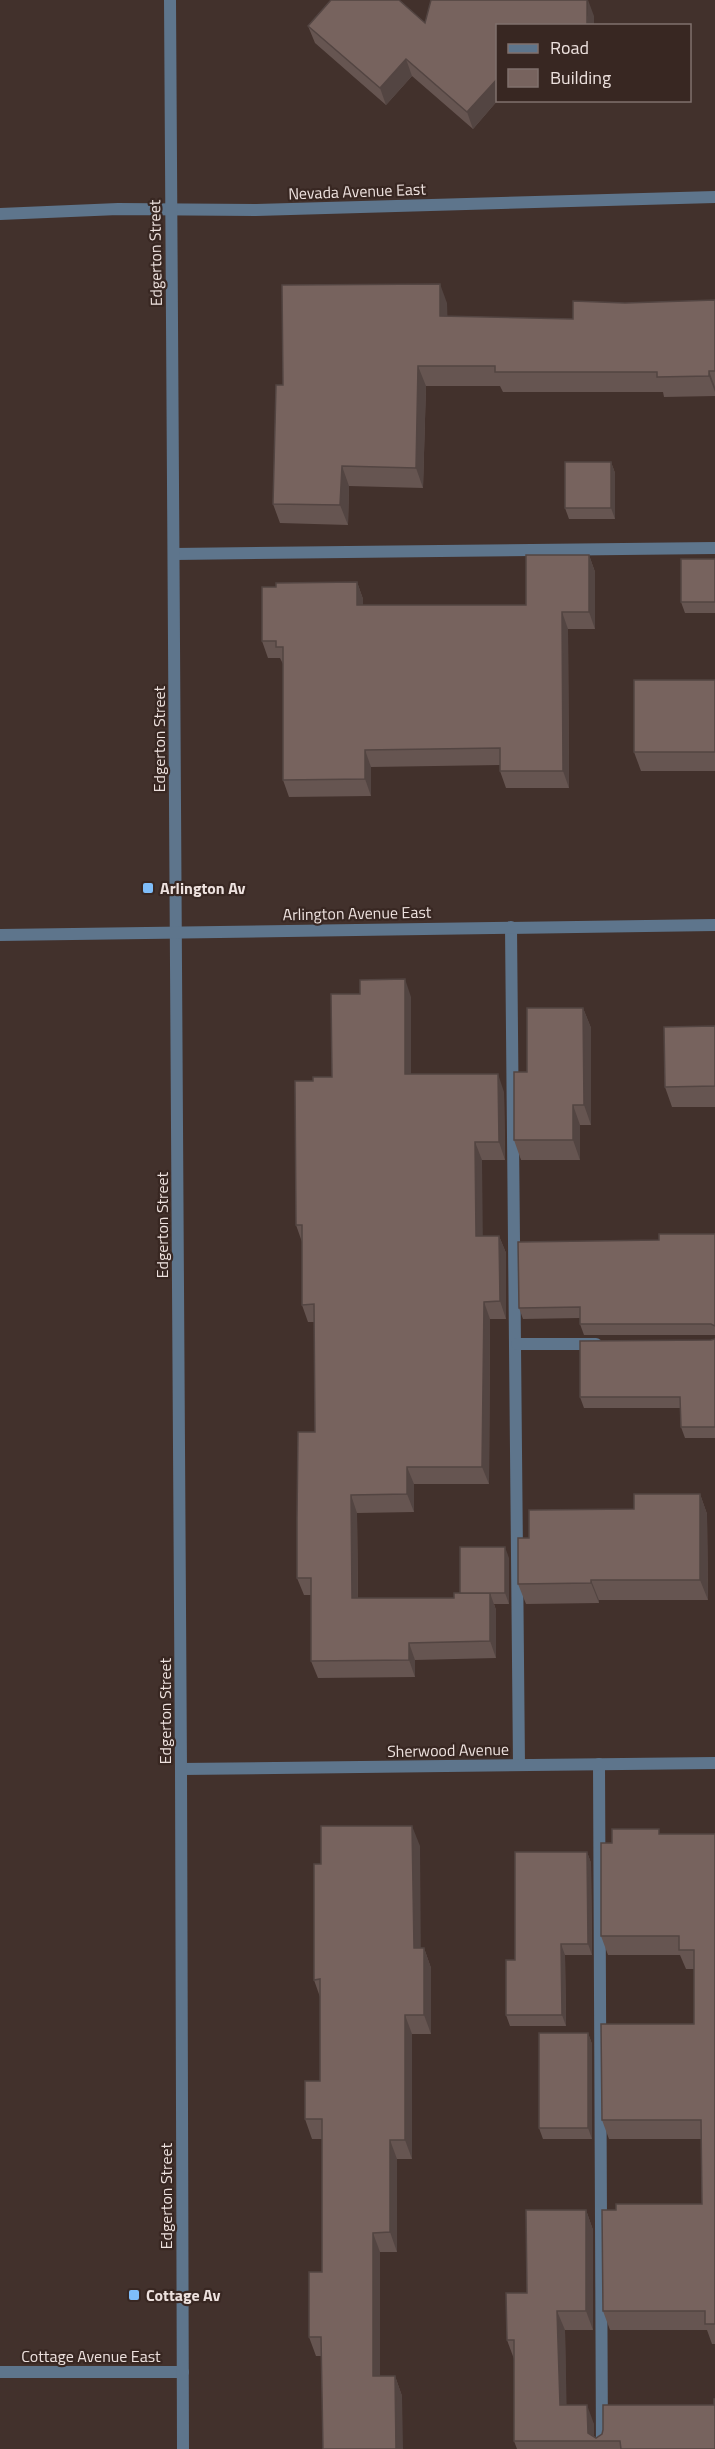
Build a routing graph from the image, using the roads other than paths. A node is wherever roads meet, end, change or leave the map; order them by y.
1 (170, 0) edge
2 (715, 197) edge
3 (170, 210) junction
4 (0, 214) edge
5 (715, 548) edge
6 (174, 554) junction
7 (715, 925) edge
8 (511, 927) junction
9 (176, 932) junction
10 (0, 934) edge
11 (517, 1344) junction
12 (610, 1344) edge
13 (715, 1763) edge
14 (599, 1764) junction
15 (519, 1765) junction
16 (182, 1769) junction
17 (0, 2372) edge
18 (183, 2372) junction
19 (183, 2449) edge
20 (602, 2449) edge

1 - 3 street, Edgerton Street
2 - 3 street, Nevada Avenue East
3 - 4 street, Nevada Avenue East
3 - 6 street, Edgerton Street
5 - 6 street
6 - 9 street, Edgerton Street
7 - 8 street, Arlington Avenue East
8 - 9 street, Arlington Avenue East
8 - 11 street
9 - 10 street, Arlington Avenue East
9 - 16 street, Edgerton Street
11 - 12 street
11 - 15 street
13 - 14 street, Sherwood Avenue
14 - 15 street, Sherwood Avenue
14 - 20 street
15 - 16 street, Sherwood Avenue
16 - 18 street, Edgerton Street
17 - 18 street, Cottage Avenue East
18 - 19 street, Edgerton Street

